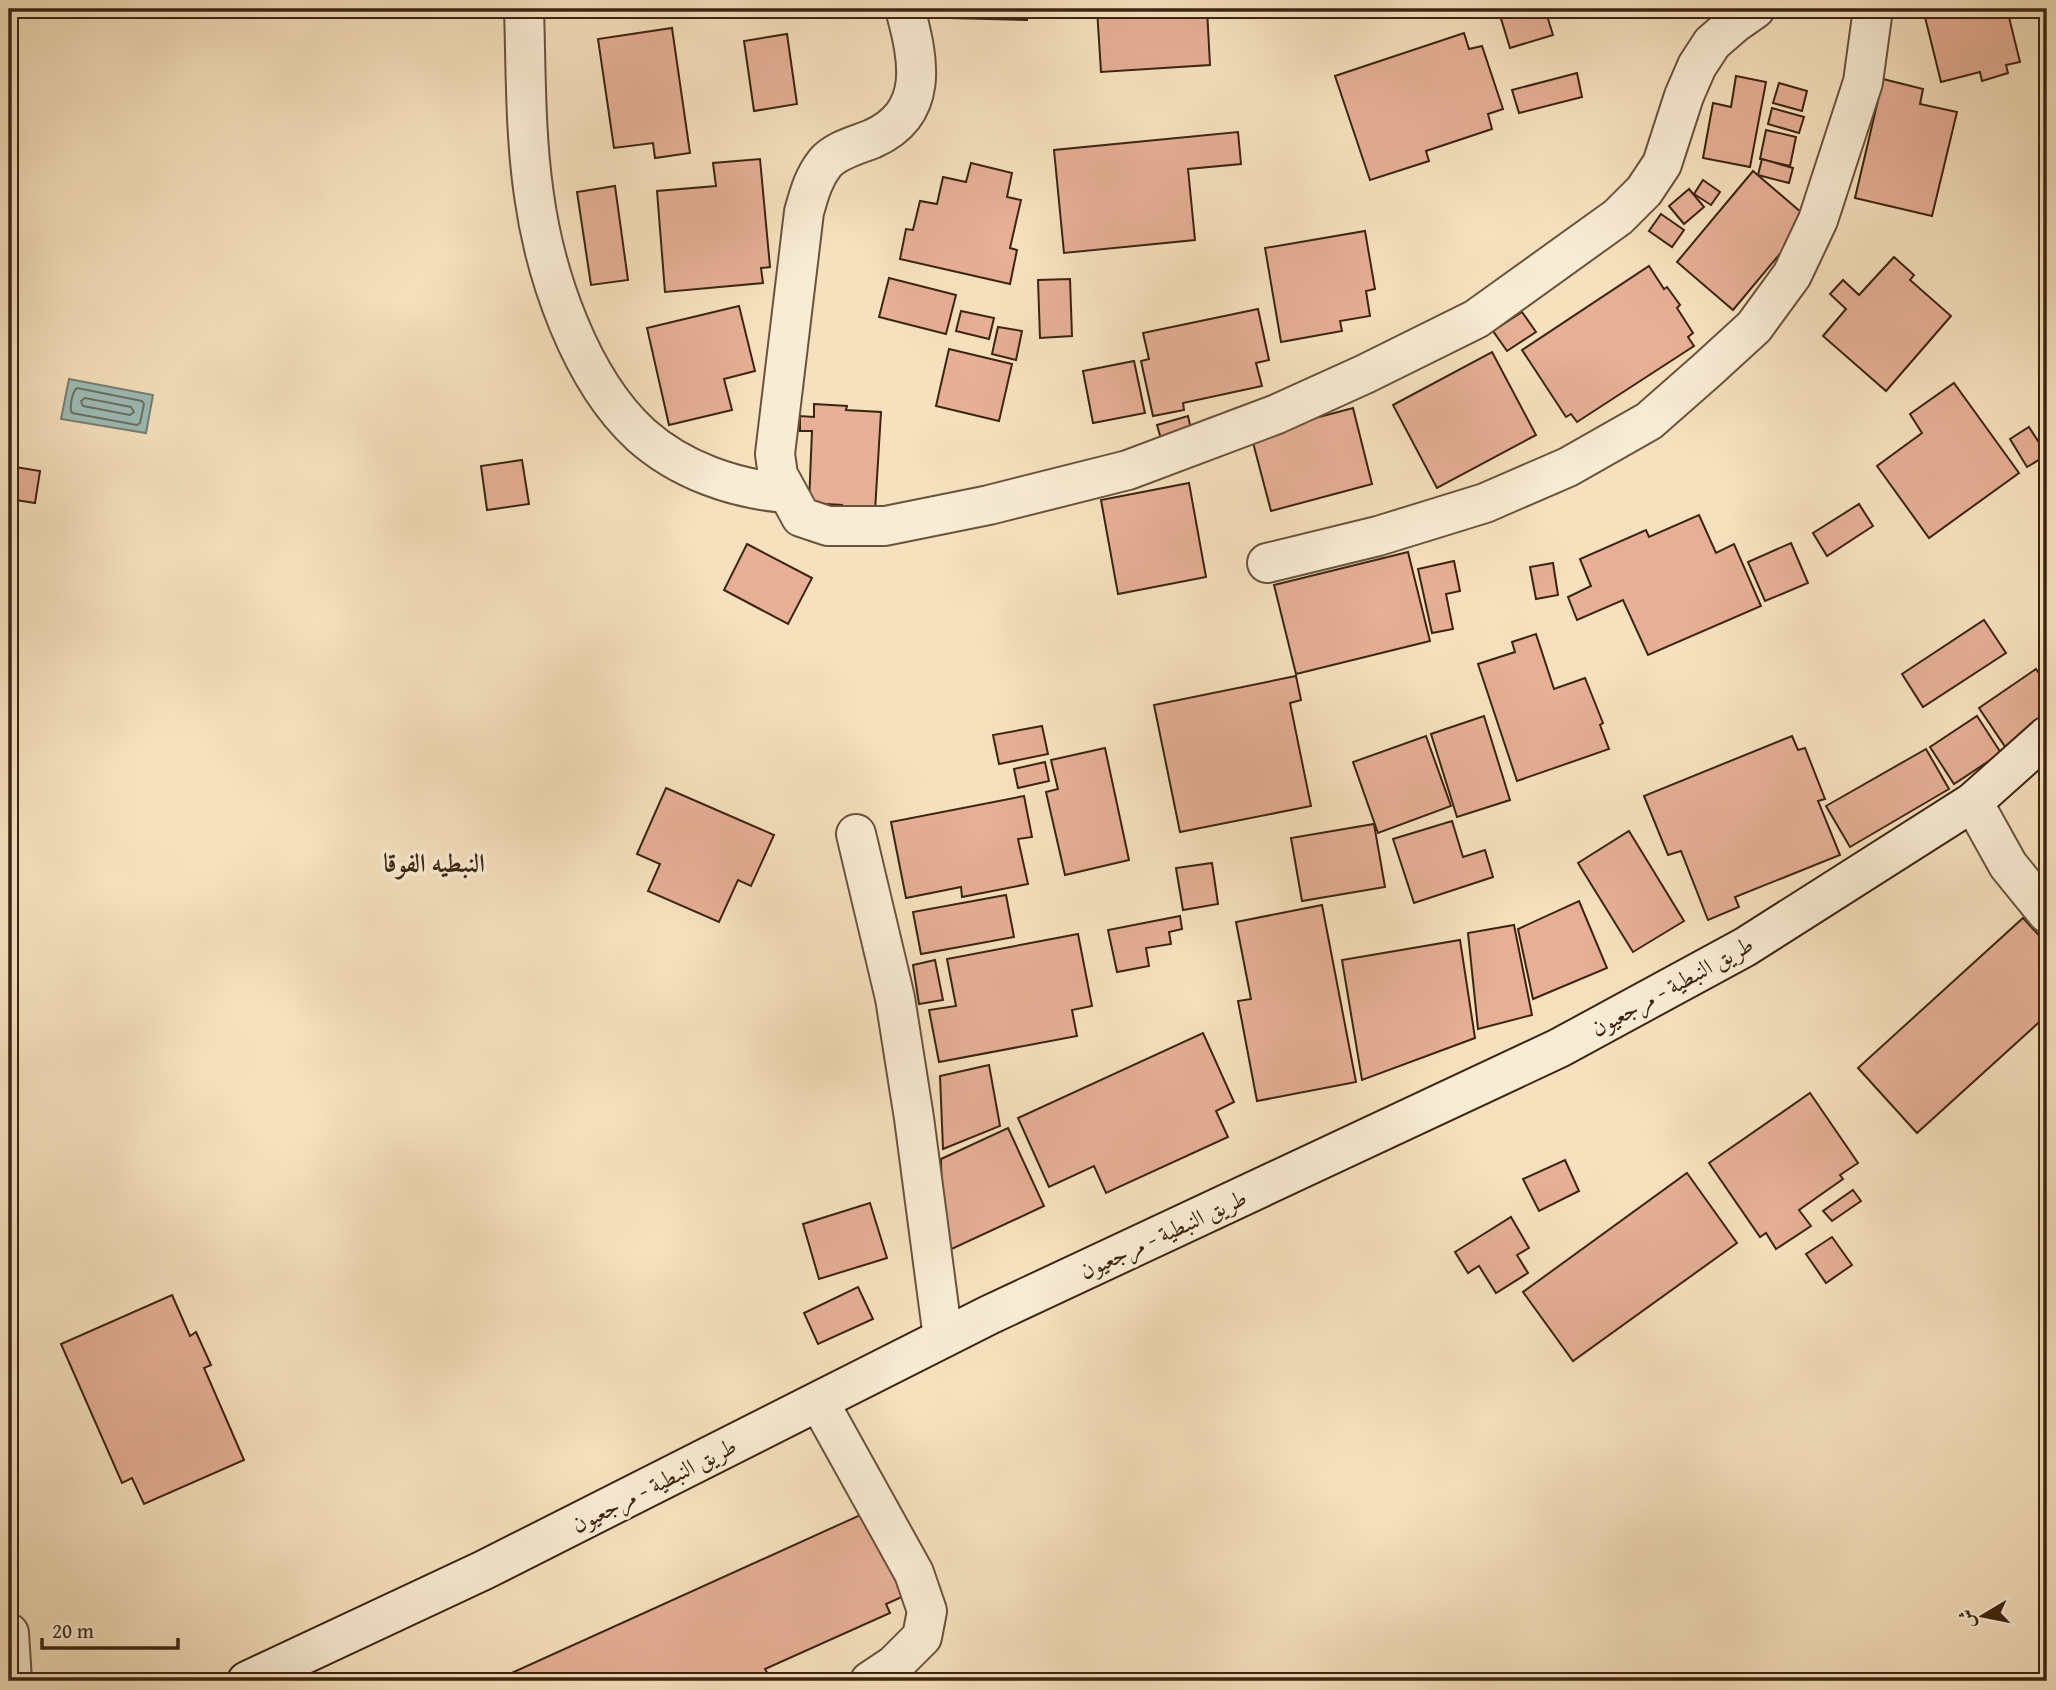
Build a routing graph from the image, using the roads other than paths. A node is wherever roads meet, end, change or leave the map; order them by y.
1 (524, 9) edge
2 (905, 9) edge
3 (1755, 9) edge
4 (1873, 9) edge
5 (786, 493) junction
6 (1266, 563) dead end
7 (2047, 736) edge
8 (1973, 802) junction
9 (856, 834) dead end
10 (2047, 912) edge
11 (943, 1338) junction
12 (819, 1402) junction
13 (9, 1633) edge
14 (12, 1681) edge
15 (247, 1681) edge
16 (870, 1681) edge

1 - 5 street
2 - 5 street
3 - 5 street
4 - 6 street
7 - 8 street, طريق النبطية - مرجعيون
8 - 10 street
8 - 11 street, طريق النبطية - مرجعيون
9 - 11 street
11 - 12 street, طريق النبطية - مرجعيون
12 - 15 street, طريق النبطية - مرجعيون
12 - 16 street
13 - 14 street

